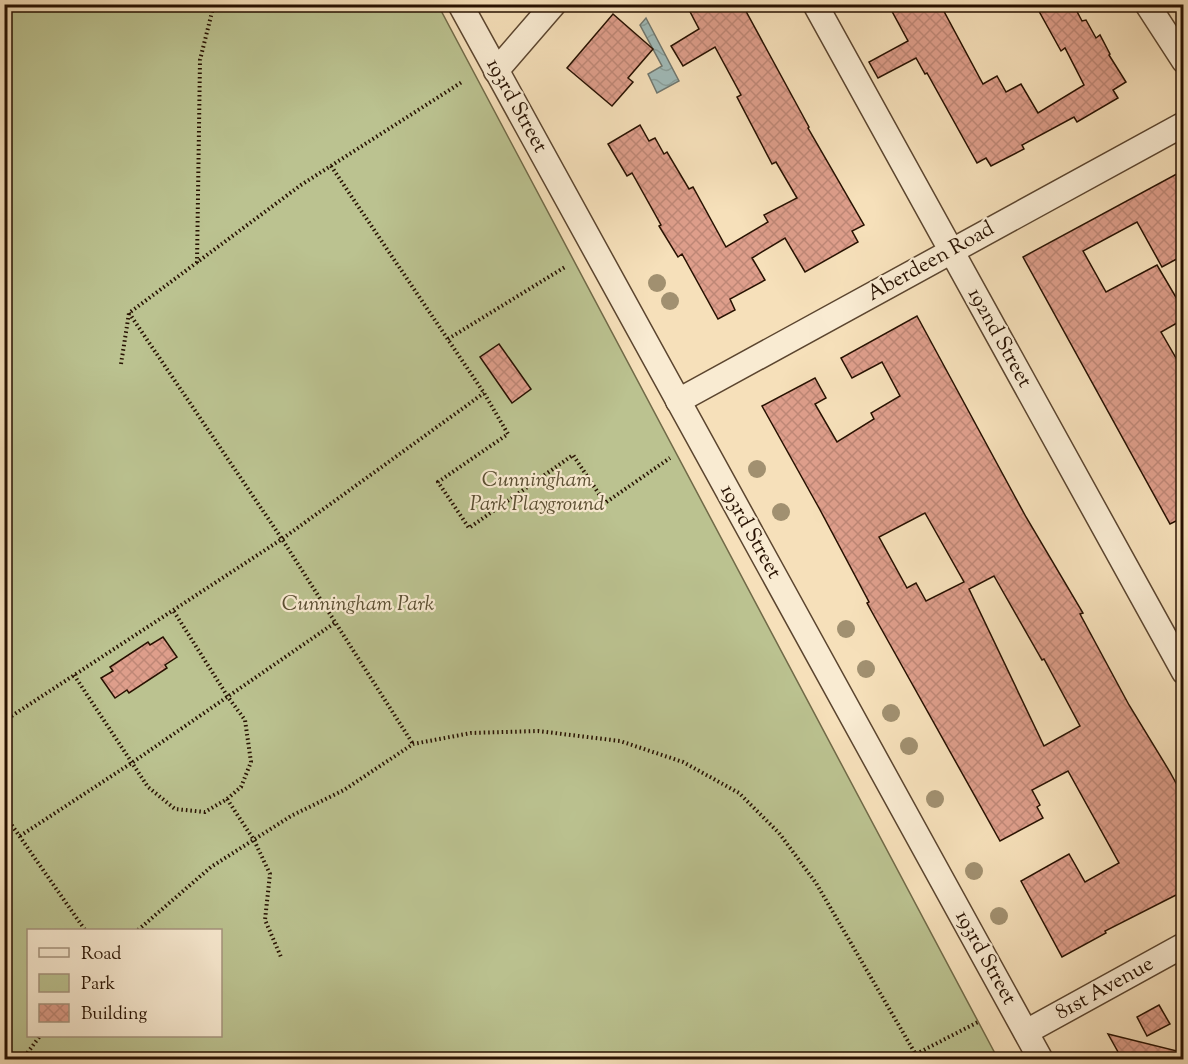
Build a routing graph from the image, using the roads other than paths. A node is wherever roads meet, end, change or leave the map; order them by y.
1 (460, 4) edge
2 (554, 4) edge
3 (815, 4) edge
4 (1147, 4) edge
5 (1184, 61) edge
6 (496, 71) junction
7 (1184, 124) edge
8 (951, 251) junction
9 (678, 401) junction
10 (1184, 672) edge
11 (1184, 945) edge
12 (1026, 1032) junction
13 (1041, 1059) edge

1 - 6 street, 193rd Street
2 - 6 street
3 - 8 street, 192nd Street
4 - 5 street
6 - 9 street, 193rd Street
7 - 8 street, Aberdeen Road
8 - 9 street, Aberdeen Road
8 - 10 street, 192nd Street
9 - 12 street, 193rd Street
11 - 12 street, 81st Avenue
12 - 13 street, 193rd Street

